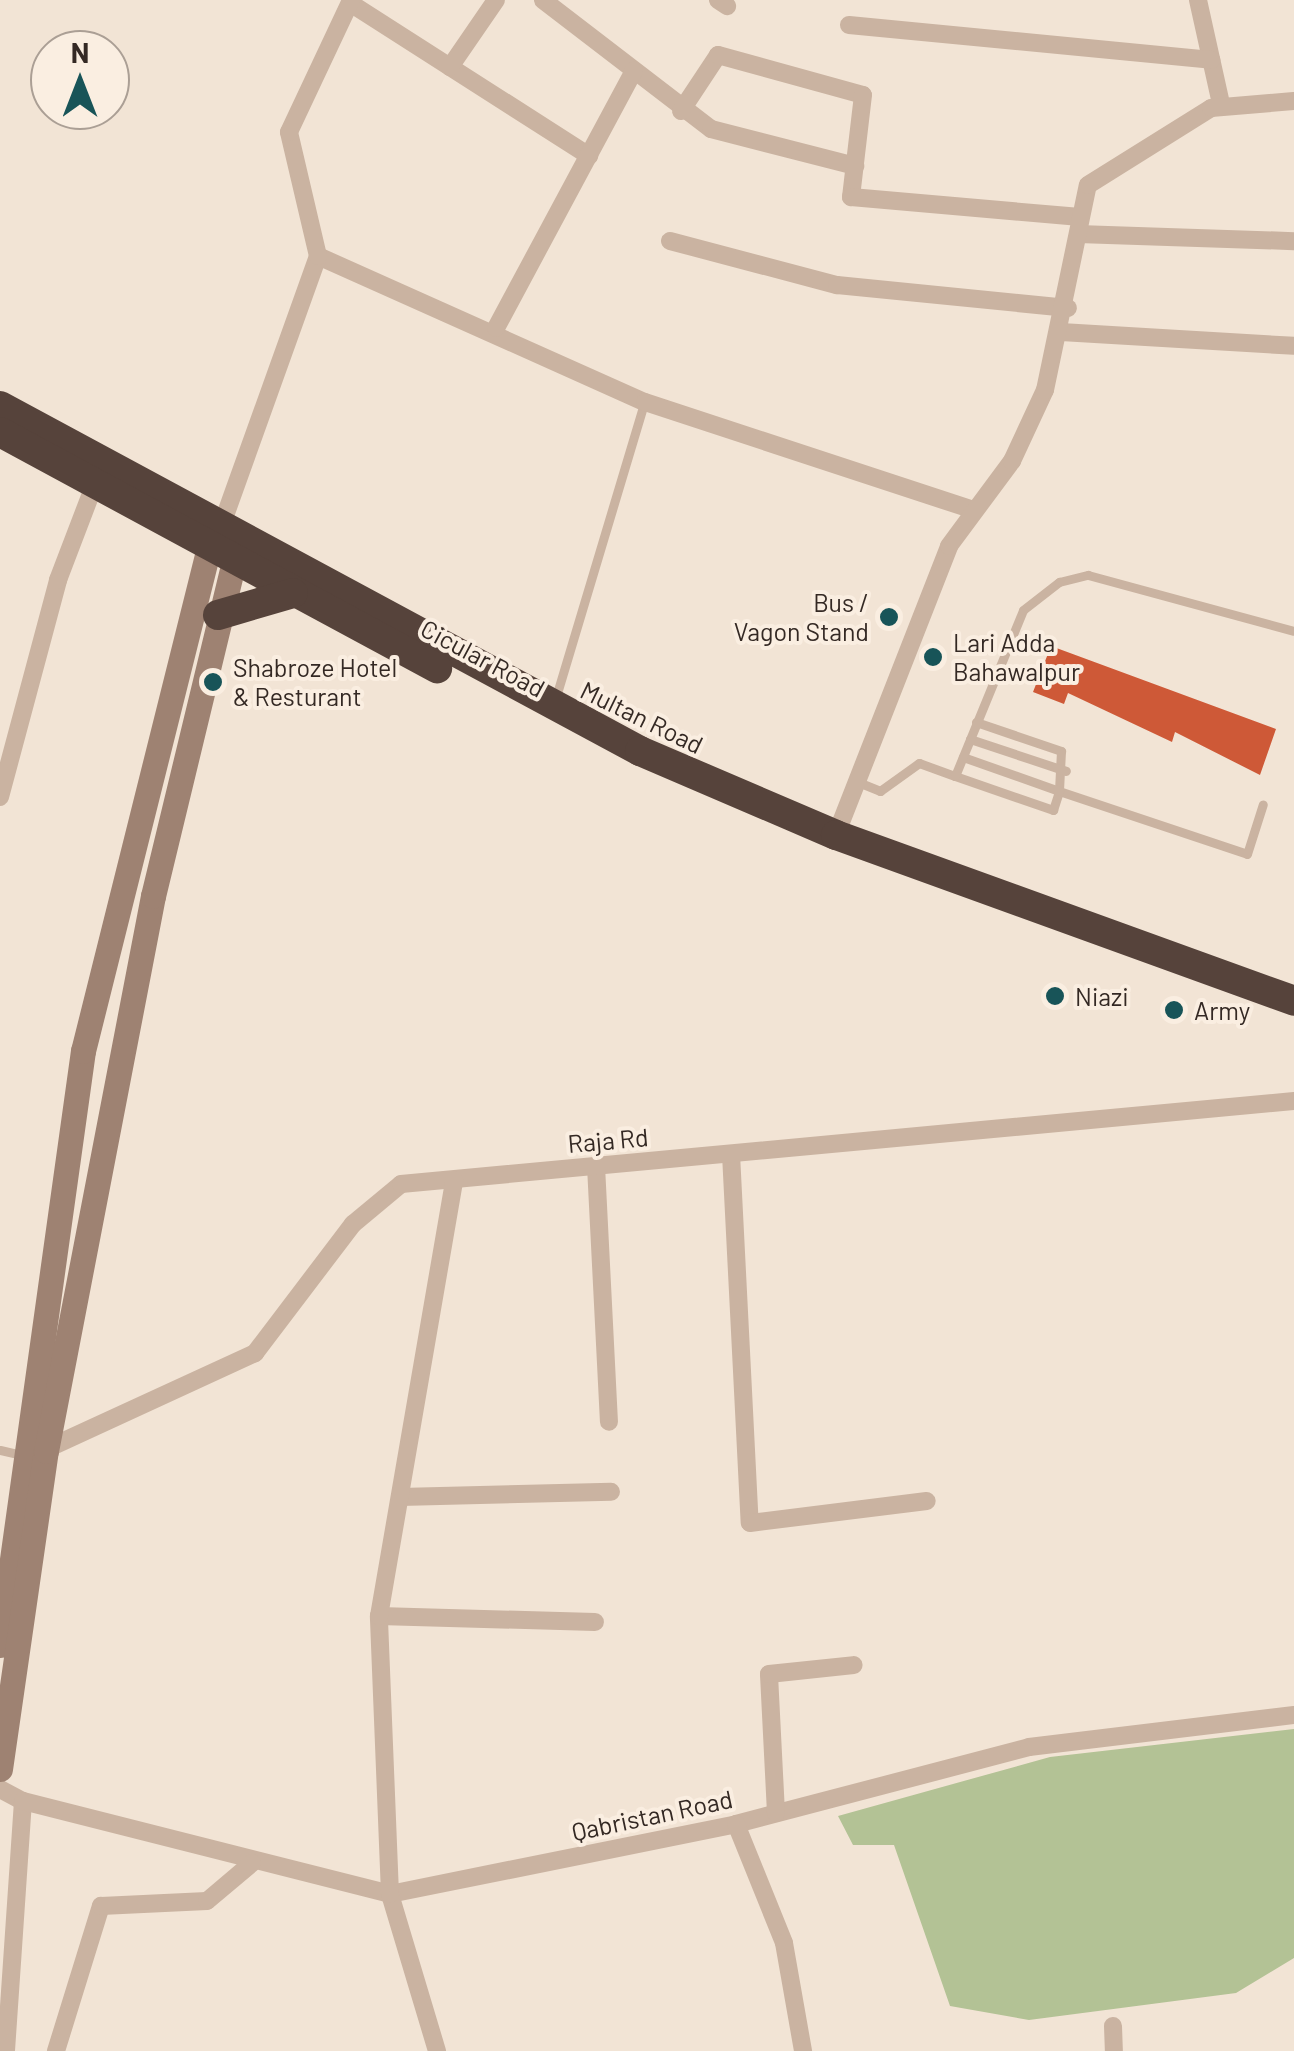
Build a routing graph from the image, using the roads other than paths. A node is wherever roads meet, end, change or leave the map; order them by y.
1 (496, 0) edge
2 (543, 0) edge
3 (1198, 0) edge
4 (350, 2) edge
5 (849, 24) dead end
6 (1211, 60) junction
7 (450, 67) junction
8 (634, 71) junction
9 (1294, 101) edge
10 (1221, 104) junction
11 (681, 111) junction
12 (588, 156) junction
13 (855, 166) junction
14 (1079, 226) junction
15 (670, 241) dead end
16 (1294, 241) edge
17 (318, 256) junction
18 (1068, 308) junction
19 (496, 328) junction
20 (1061, 332) junction
21 (1294, 346) edge
22 (645, 402) junction
23 (0, 406) edge
24 (0, 432) edge
25 (96, 483) junction
26 (974, 510) junction
27 (221, 545) junction
28 (293, 593) junction
29 (218, 615) junction
30 (1294, 631) edge
31 (548, 716) junction
32 (976, 722) junction
33 (970, 739) junction
34 (963, 757) junction
35 (1066, 771) junction
36 (956, 776) junction
37 (858, 782) junction
38 (1059, 791) junction
39 (0, 797) edge
40 (1263, 804) dead end
41 (836, 835) junction
42 (1294, 1001) edge
43 (1294, 1022) edge
44 (1294, 1102) edge
45 (732, 1154) junction
46 (596, 1166) junction
47 (454, 1180) junction
48 (609, 1422) dead end
49 (0, 1450) edge
50 (36, 1454) junction
51 (611, 1492) dead end
52 (400, 1497) junction
53 (927, 1500) dead end
54 (379, 1616) junction
55 (595, 1622) dead end
56 (0, 1645) edge
57 (854, 1665) dead end
58 (1294, 1715) edge
59 (0, 1769) edge
60 (0, 1789) edge
61 (23, 1801) junction
62 (776, 1813) junction
63 (736, 1824) junction
64 (252, 1863) junction
65 (390, 1894) junction
66 (1114, 2026) dead end
67 (6, 2051) edge
68 (56, 2051) edge
69 (438, 2051) edge
70 (804, 2051) edge
71 (1114, 2051) edge

1 - 7 street
2 - 8 street
3 - 6 street
4 - 7 street
4 - 17 street
5 - 6 street
6 - 10 street
7 - 12 street
8 - 11 street
8 - 12 street
9 - 10 street
10 - 14 street
11 - 13 street
11 - 13 street
12 - 19 street
13 - 14 street
14 - 16 street
14 - 18 street
15 - 18 street
17 - 19 street
17 - 27 street
18 - 20 street
19 - 22 street
20 - 21 street
20 - 26 street
22 - 26 street
22 - 31 lane
23 - 27 highway, Multan Road
24 - 25 highway, Cicular Road
25 - 27 highway, Cicular Road
25 - 39 street
26 - 37 street
27 - 28 highway, Cicular Road
27 - 29 main road
27 - 31 highway, Multan Road
27 - 50 main road
28 - 29 highway
28 - 31 highway, Cicular Road
29 - 50 main road
30 - 32 lane
31 - 41 highway, Multan Road
31 - 43 highway, Cicular Road
32 - 33 lane
32 - 35 lane
33 - 34 lane
33 - 35 lane
34 - 36 lane
34 - 38 lane
35 - 38 lane
36 - 37 lane
36 - 38 lane
37 - 41 street
38 - 40 lane
41 - 42 highway, Multan Road
44 - 45 street, Raja Rd
45 - 46 street, Raja Rd
45 - 53 street
46 - 47 street, Raja Rd
46 - 48 street
47 - 50 street, Raja Rd
47 - 52 street
49 - 50 lane
50 - 56 main road
50 - 59 main road
51 - 52 street
52 - 54 street
54 - 55 street
54 - 65 street
57 - 62 street
58 - 62 street, Qabristan Road
60 - 61 street, Qabristan Road
61 - 64 street, Qabristan Road
61 - 67 street
62 - 63 street, Qabristan Road
63 - 65 street, Qabristan Road
63 - 70 street
64 - 65 street, Qabristan Road
64 - 68 street
65 - 69 street
66 - 71 street

